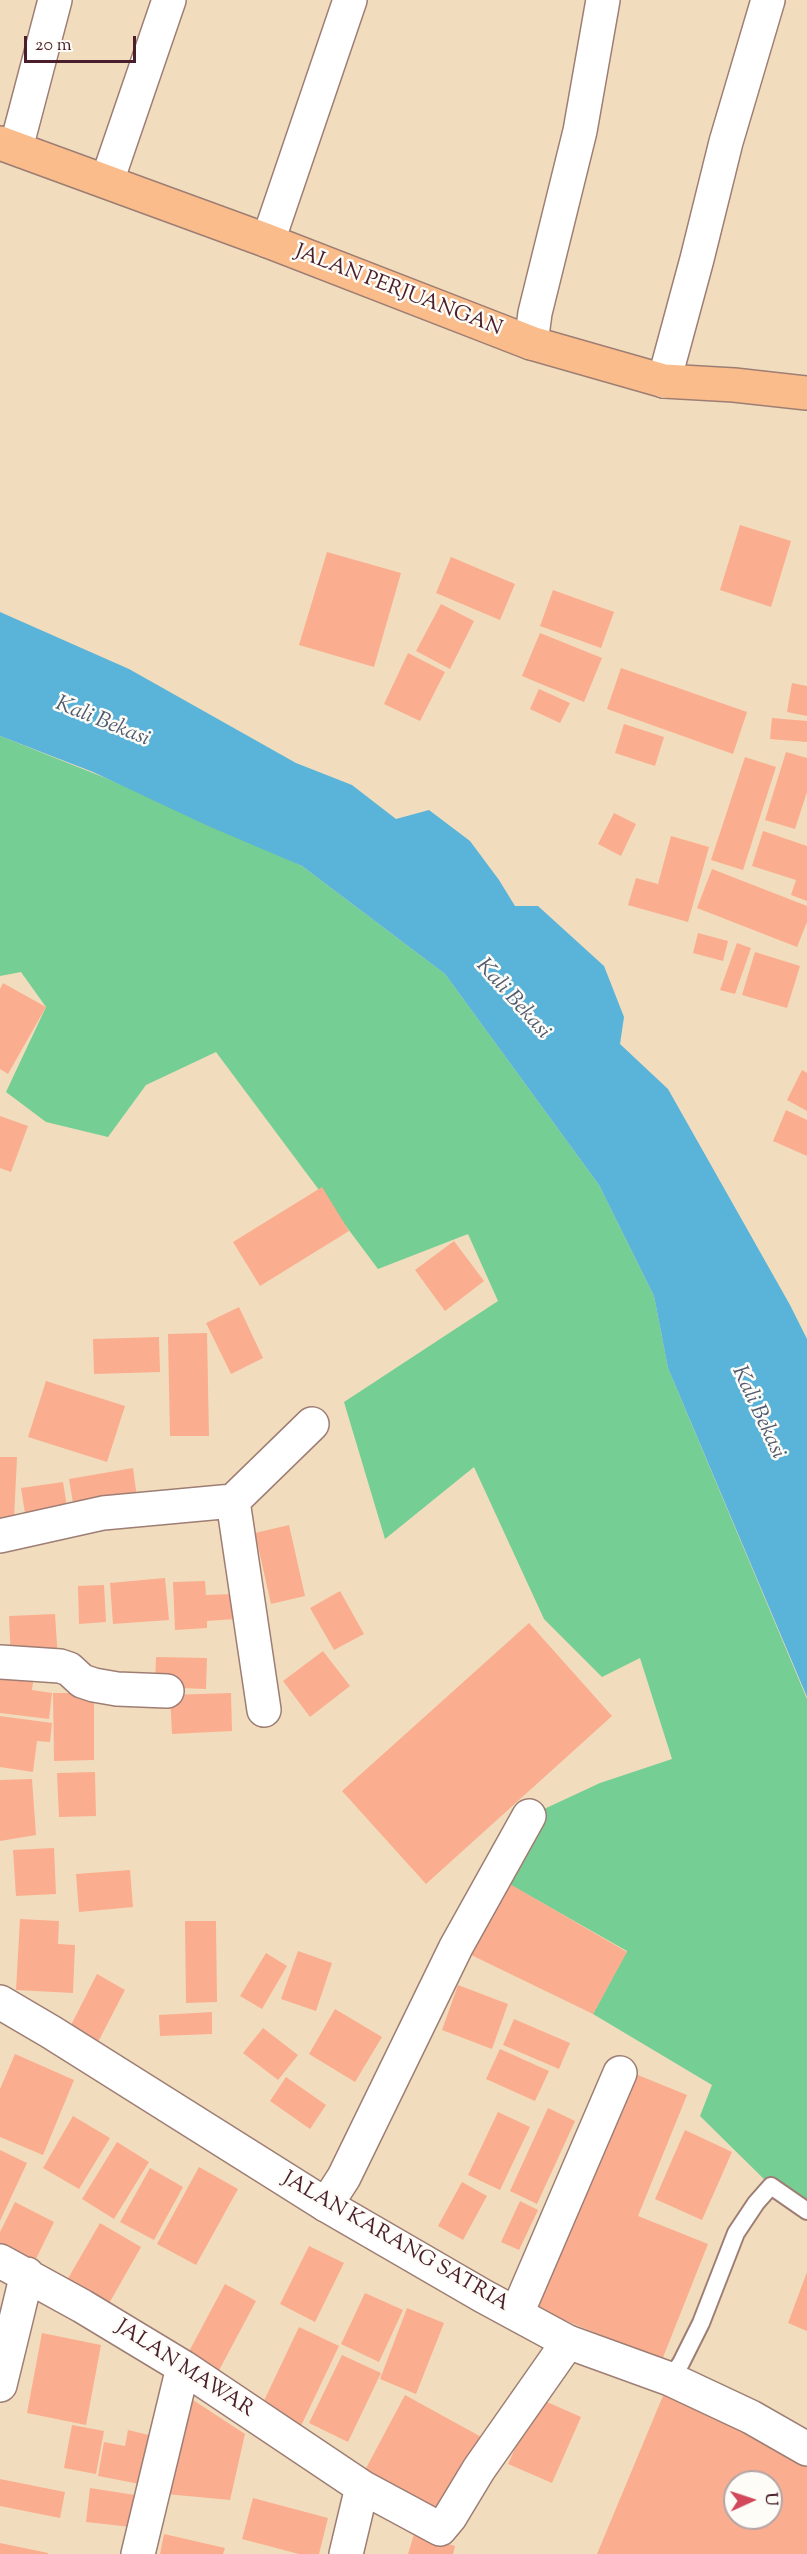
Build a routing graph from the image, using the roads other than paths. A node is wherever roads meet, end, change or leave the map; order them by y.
1 (55, 0) edge
2 (169, 0) edge
3 (350, 0) edge
4 (603, 0) edge
5 (768, 0) edge
6 (8, 145) edge
7 (107, 181) junction
8 (268, 241) junction
9 (531, 343) junction
10 (664, 381) junction
11 (807, 393) edge
12 (312, 1424) dead end
13 (233, 1501) junction
14 (0, 1536) edge
15 (0, 1662) edge
16 (167, 1690) dead end
17 (264, 1710) dead end
18 (529, 1816) dead end
19 (0, 2002) edge
20 (620, 2073) dead end
21 (326, 2205) junction
22 (807, 2211) edge
23 (13, 2268) edge
24 (517, 2313) junction
25 (568, 2342) junction
26 (183, 2367) junction
27 (670, 2379) junction
28 (0, 2385) edge
29 (807, 2449) edge
30 (362, 2487) junction
31 (138, 2554) edge
32 (346, 2554) edge

1 - 6 street
2 - 7 street
3 - 8 street
4 - 9 street
5 - 10 street
6 - 7 main road, JALAN PERJUANGAN
7 - 8 main road, JALAN PERJUANGAN
8 - 9 main road, JALAN PERJUANGAN
9 - 10 main road, JALAN PERJUANGAN
10 - 11 main road, JALAN PERJUANGAN
12 - 13 street
13 - 14 street
13 - 17 street
15 - 16 street
18 - 21 street
19 - 21 street, JALAN KARANG SATRIA
20 - 24 street
21 - 24 street, JALAN KARANG SATRIA
22 - 27 lane
23 - 26 street, JALAN MAWAR
23 - 28 street
24 - 25 street, JALAN KARANG SATRIA
25 - 27 street, JALAN KARANG SATRIA
25 - 30 street, JALAN MAWAR
26 - 30 street, JALAN MAWAR
26 - 31 street
27 - 29 street, JALAN KARANG SATRIA
30 - 32 street

